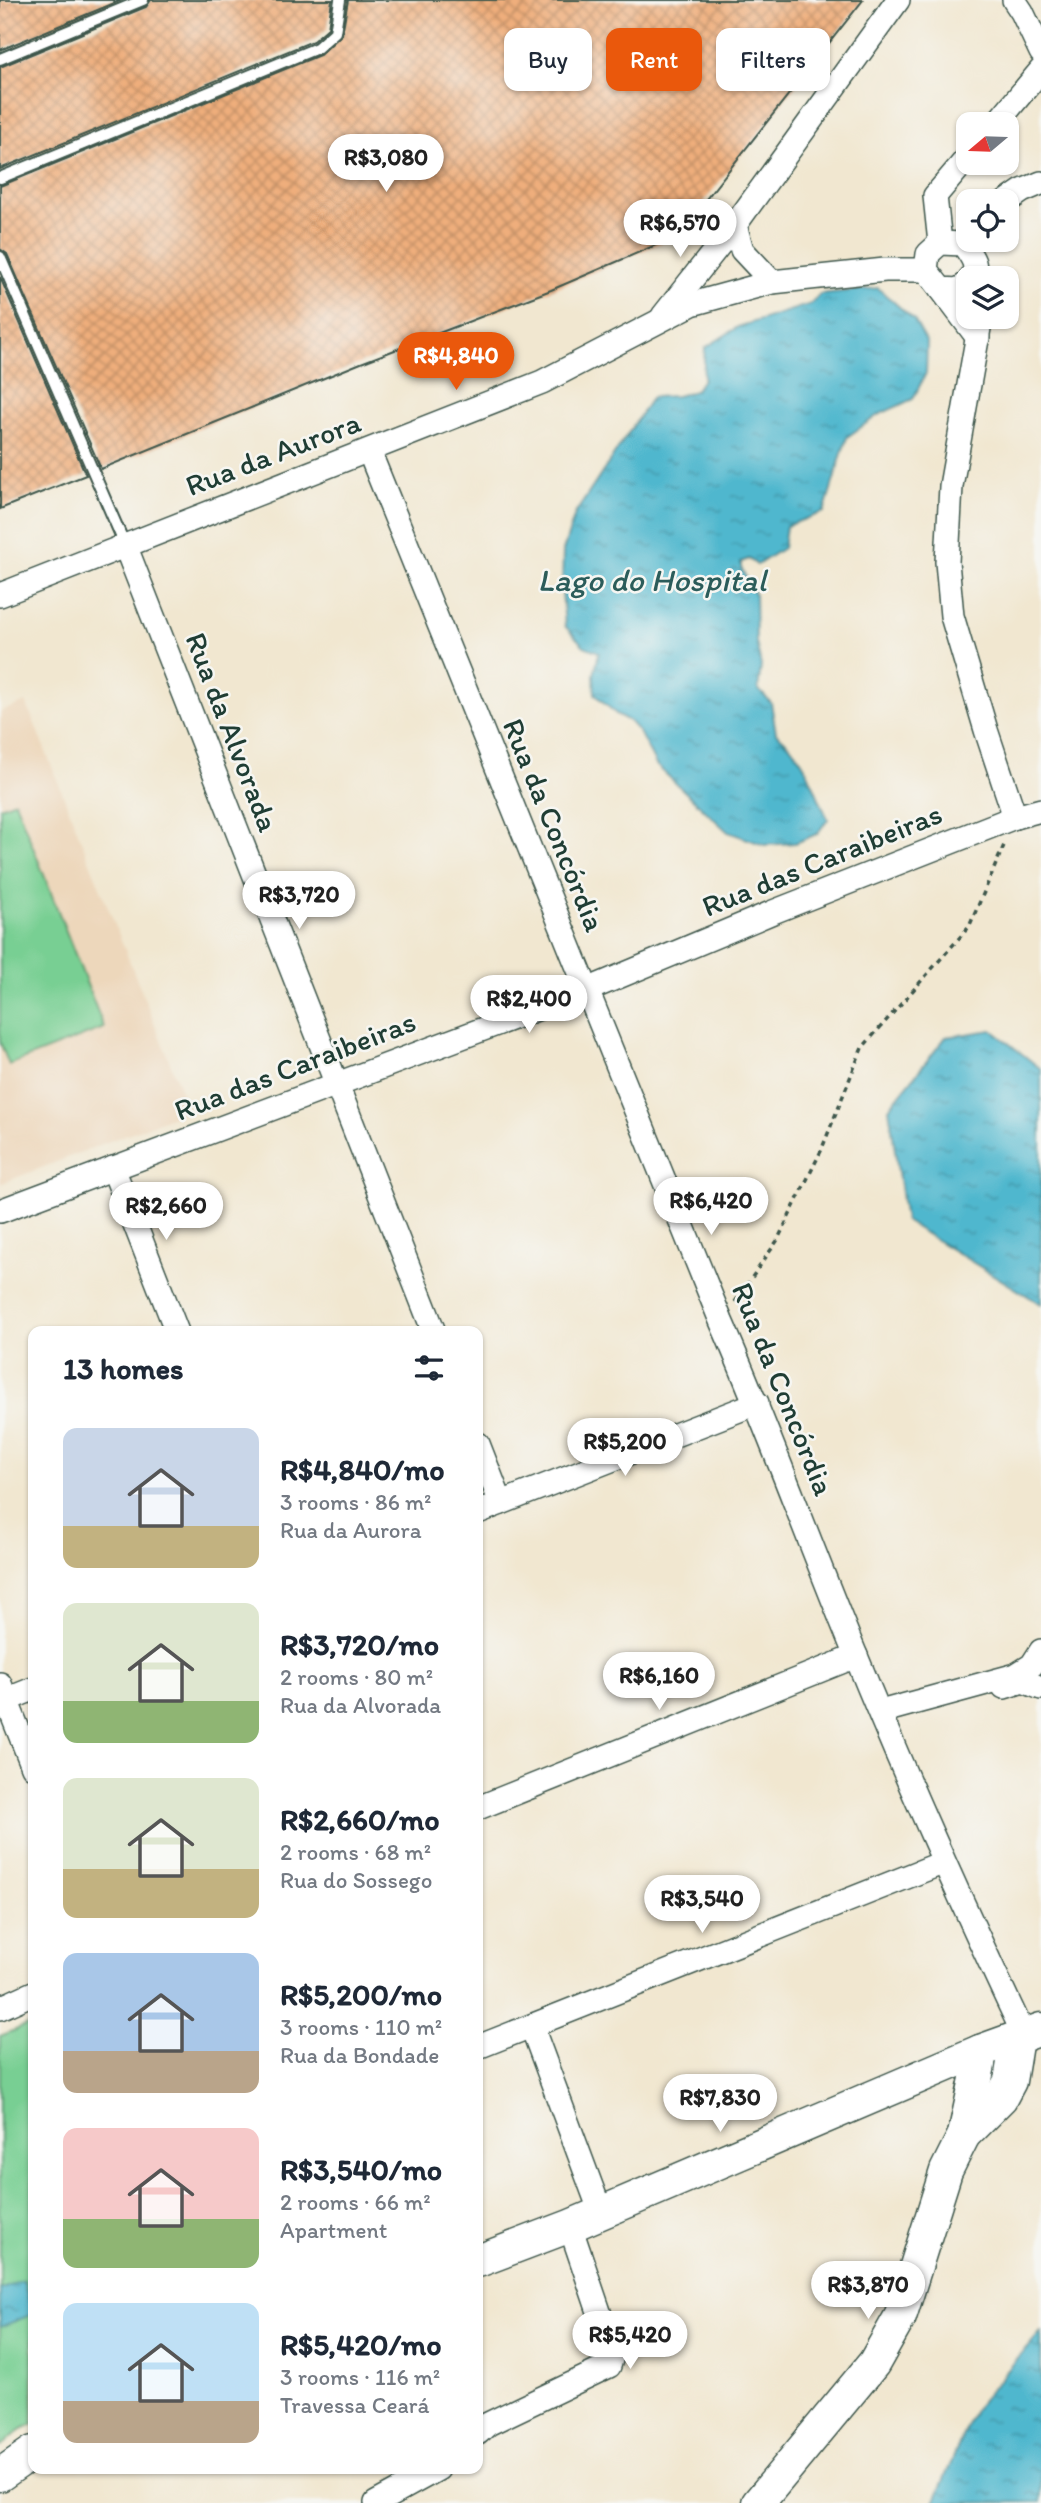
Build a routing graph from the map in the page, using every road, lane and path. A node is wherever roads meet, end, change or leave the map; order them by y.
1 (143, 0) edge
2 (340, 0) edge
3 (898, 0) edge
4 (1014, 0) edge
5 (1041, 52) edge
6 (0, 59) edge
7 (1041, 70) edge
8 (1006, 112) edge
9 (956, 171) edge
10 (0, 178) edge
11 (1041, 183) edge
12 (1019, 192) edge
13 (735, 225) junction
14 (956, 242) edge
15 (940, 243) junction
16 (0, 257) edge
17 (926, 270) junction
18 (772, 282) junction
19 (941, 289) junction
20 (956, 290) edge
21 (956, 304) edge
22 (659, 321) junction
23 (980, 329) edge
24 (369, 451) junction
25 (125, 545) junction
26 (0, 594) edge
27 (1041, 810) edge
28 (1015, 817) junction
29 (587, 990) junction
30 (335, 1083) junction
31 (113, 1168) junction
32 (0, 1211) edge
33 (721, 1321) junction
34 (175, 1326) edge
35 (432, 1326) edge
36 (757, 1404) junction
37 (483, 1457) edge
38 (501, 1503) junction
39 (483, 1510) edge
40 (1041, 1651) edge
41 (856, 1657) junction
42 (1041, 1688) edge
43 (28, 1690) edge
44 (3, 1692) edge
45 (883, 1721) junction
46 (28, 1754) edge
47 (483, 1806) edge
48 (943, 1863) junction
49 (28, 1995) edge
50 (0, 2008) edge
51 (531, 2027) junction
52 (1027, 2034) edge
53 (483, 2046) edge
54 (979, 2051) junction
55 (964, 2135) junction
56 (601, 2213) junction
57 (570, 2226) junction
58 (483, 2259) edge
59 (483, 2428) edge
60 (28, 2455) edge
61 (429, 2474) edge
62 (0, 2475) edge
63 (376, 2503) edge
64 (758, 2503) edge

1 - 6 lane
2 - 10 lane
3 - 13 street
4 - 5 street
7 - 8 street
9 - 15 street
11 - 12 street
13 - 18 street
13 - 22 street
14 - 15 street
15 - 17 street
16 - 25 lane
17 - 18 street, Rua da Aurora
17 - 19 street
18 - 22 street, Rua da Aurora
19 - 20 street
19 - 21 street
22 - 24 street, Rua da Aurora
23 - 28 street
24 - 25 street, Rua da Aurora
24 - 29 street, Rua da Concórdia
25 - 26 street, Rua da Aurora
25 - 30 street, Rua da Alvorada
27 - 28 street, Rua das Caraibeiras
28 - 29 street, Rua das Caraibeiras
28 - 33 path
29 - 30 street, Rua das Caraibeiras
29 - 33 street, Rua da Concórdia
30 - 31 street, Rua das Caraibeiras
30 - 35 street, Rua da Alvorada
31 - 32 street, Rua das Caraibeiras
31 - 34 street
33 - 36 street, Rua da Concórdia
36 - 38 street
36 - 41 street, Rua da Concórdia
37 - 38 street
38 - 39 street
40 - 45 street
41 - 45 street, Rua da Concórdia
41 - 47 street
42 - 45 street
43 - 44 street
44 - 46 street
45 - 48 street, Rua da Concórdia
48 - 51 street
48 - 52 street, Rua da Concórdia
49 - 50 street
51 - 53 street
51 - 56 street
52 - 54 street
52 - 55 street
54 - 55 street
54 - 56 street
55 - 64 street
56 - 57 street
57 - 58 street
57 - 59 street
60 - 62 street
61 - 63 street

